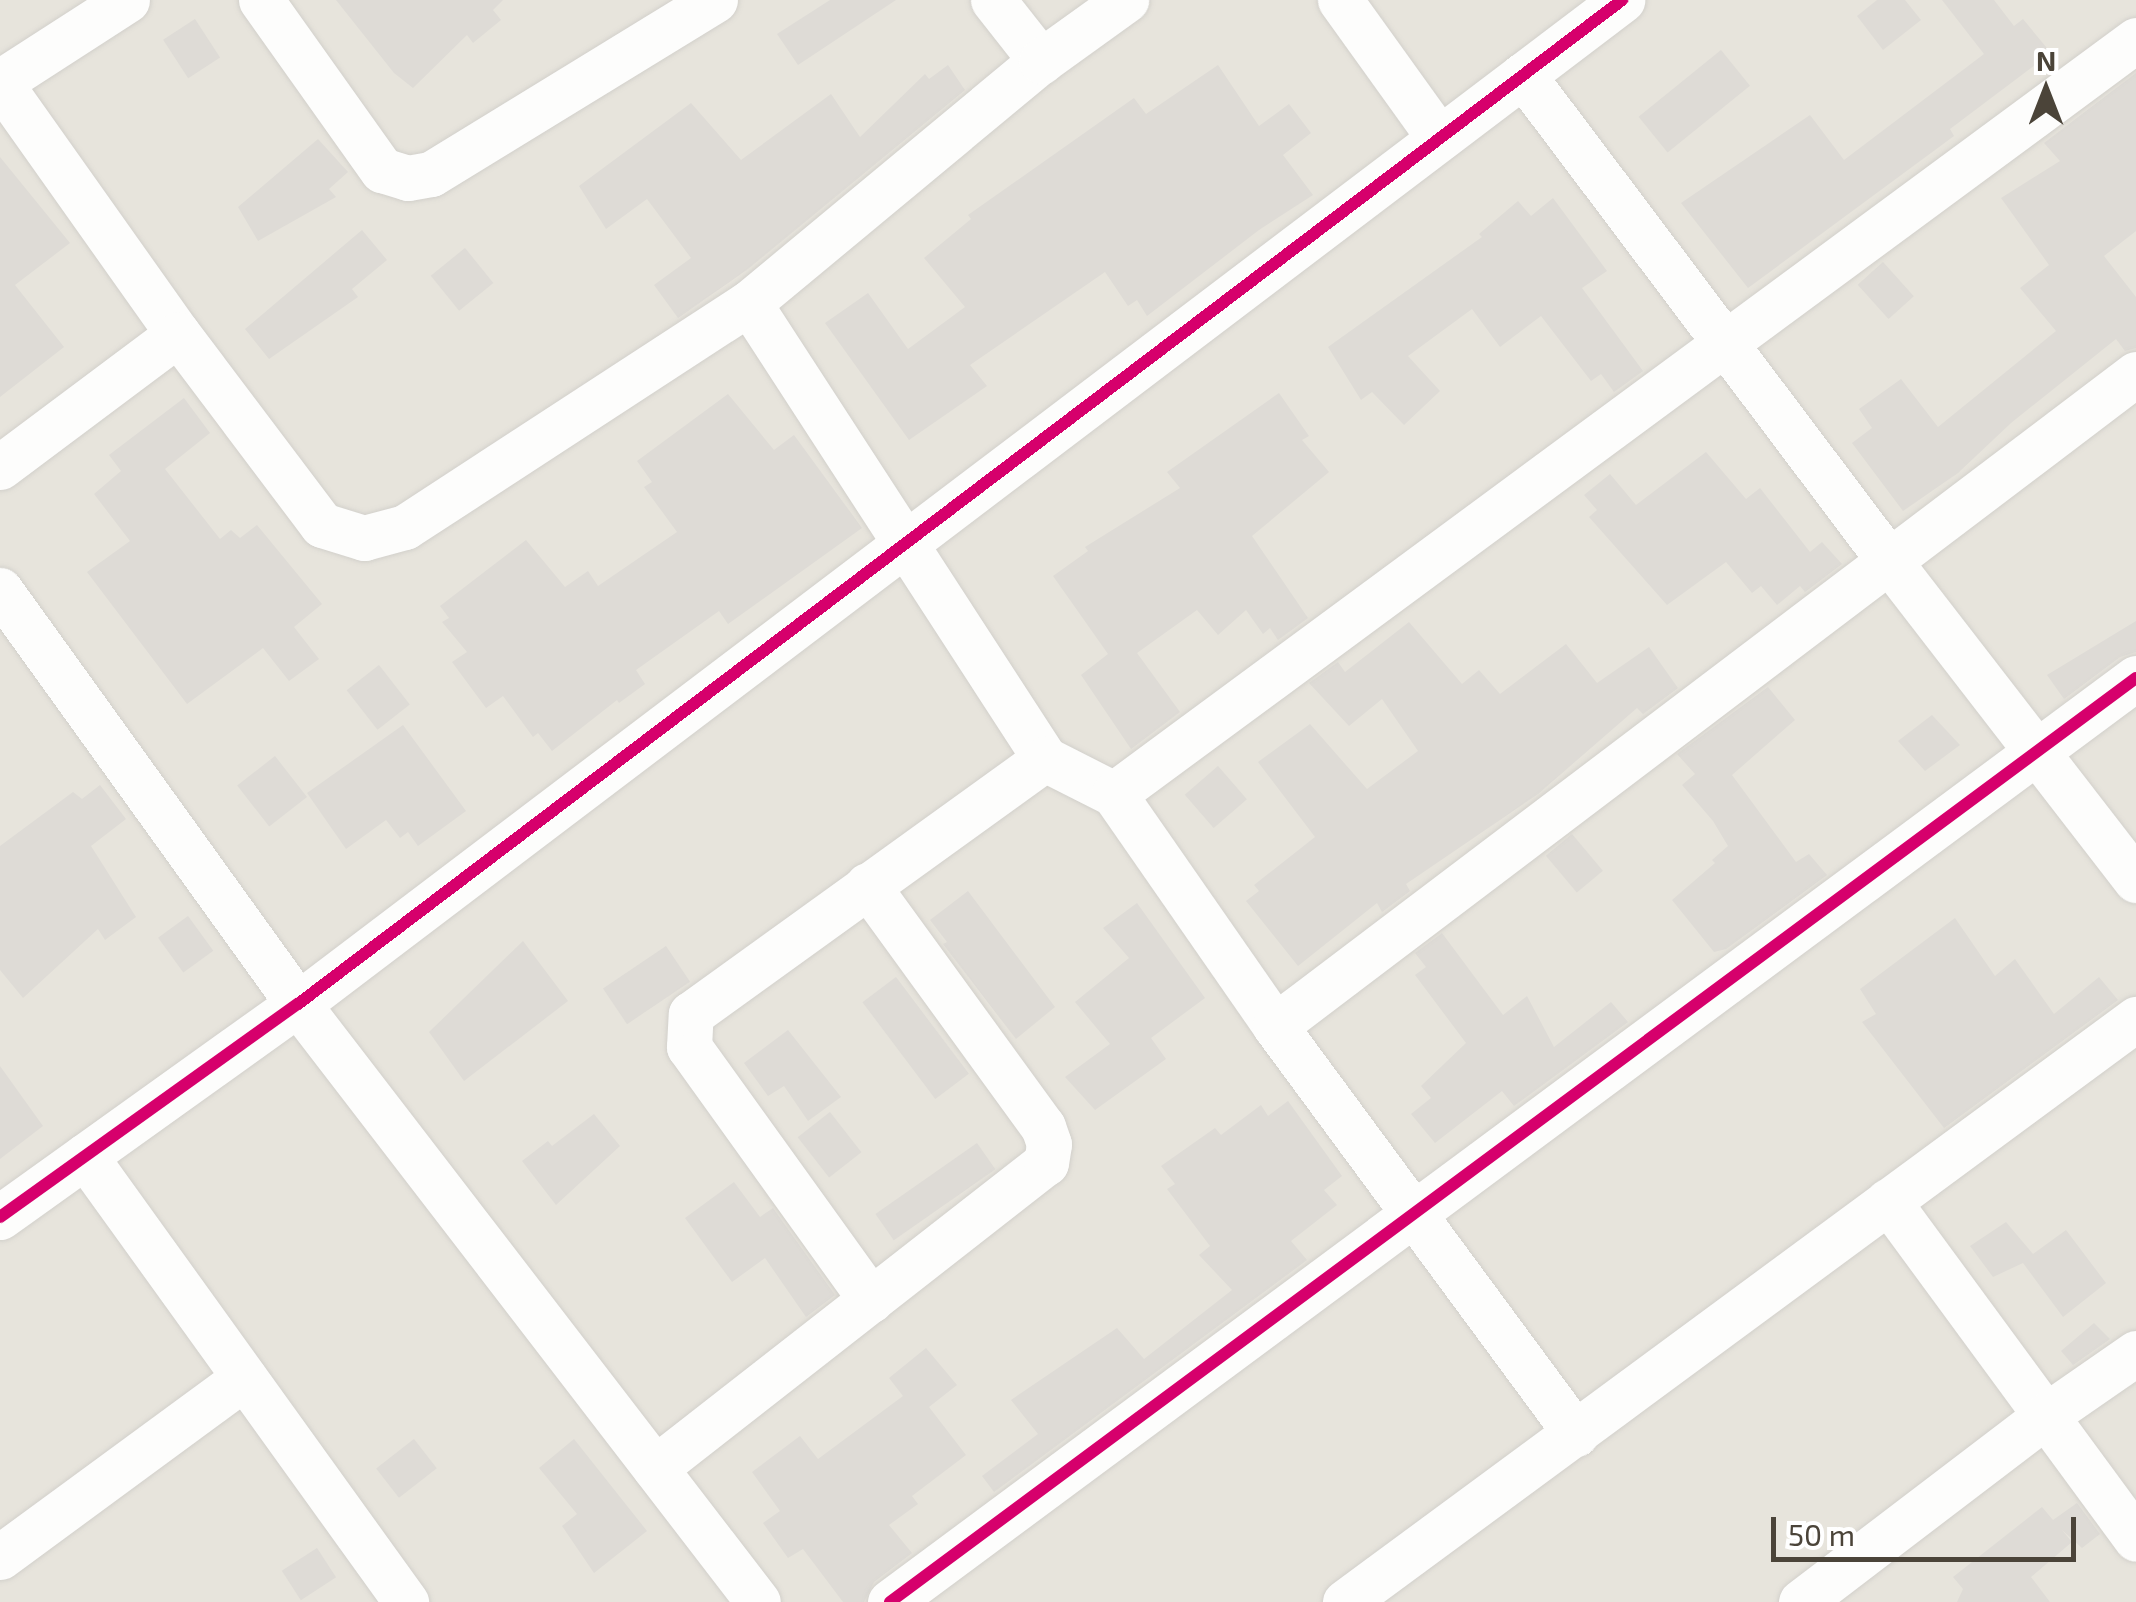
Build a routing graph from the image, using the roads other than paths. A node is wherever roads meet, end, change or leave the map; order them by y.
1 (127, 0) edge
2 (261, 0) edge
3 (714, 0) edge
4 (993, 0) edge
5 (1126, 0) edge
6 (1340, 0) edge
7 (1622, 0) edge
8 (2136, 40) edge
9 (1041, 62) junction
10 (1523, 75) junction
11 (0, 82) edge
12 (1439, 138) junction
13 (749, 303) junction
14 (178, 334) junction
15 (1726, 345) junction
16 (2136, 374) edge
17 (0, 467) edge
18 (904, 544) junction
19 (1890, 562) junction
20 (0, 590) edge
21 (2136, 678) edge
22 (2035, 752) junction
23 (1045, 760) junction
24 (1114, 794) junction
25 (2136, 880) edge
26 (867, 885) junction
27 (298, 1004) junction
28 (2136, 1019) edge
29 (1275, 1026) junction
30 (86, 1156) junction
31 (1888, 1201) junction
32 (1415, 1214) junction
33 (0, 1217) edge
34 (871, 1300) junction
35 (2136, 1353) edge
36 (244, 1378) junction
37 (2048, 1414) junction
38 (1576, 1434) junction
39 (655, 1468) junction
40 (2136, 1540) edge
41 (0, 1558) edge
42 (738, 1595) edge
43 (406, 1602) edge
44 (890, 1602) edge
45 (1345, 1602) edge
46 (1802, 1602) edge

1 - 11 street
2 - 3 street
4 - 9 street
5 - 9 street
6 - 12 street
7 - 10 street
8 - 15 street
9 - 13 street
10 - 12 street
10 - 15 street
11 - 14 street
12 - 18 street
13 - 14 street
13 - 18 street
14 - 17 street
15 - 19 street
15 - 24 street
16 - 19 street
18 - 23 street
18 - 27 street
19 - 22 street
19 - 29 street
20 - 27 street
21 - 22 street
22 - 25 street
22 - 32 street
23 - 24 street
23 - 26 street
24 - 29 street
26 - 34 street
26 - 34 street
27 - 30 street
27 - 39 street
28 - 31 street
29 - 32 street
30 - 33 street
30 - 36 street
31 - 37 street
31 - 38 street
32 - 38 street
32 - 44 street
34 - 39 street
35 - 37 street
36 - 41 street
36 - 43 street
37 - 40 street
37 - 46 street
38 - 45 street
39 - 42 street

